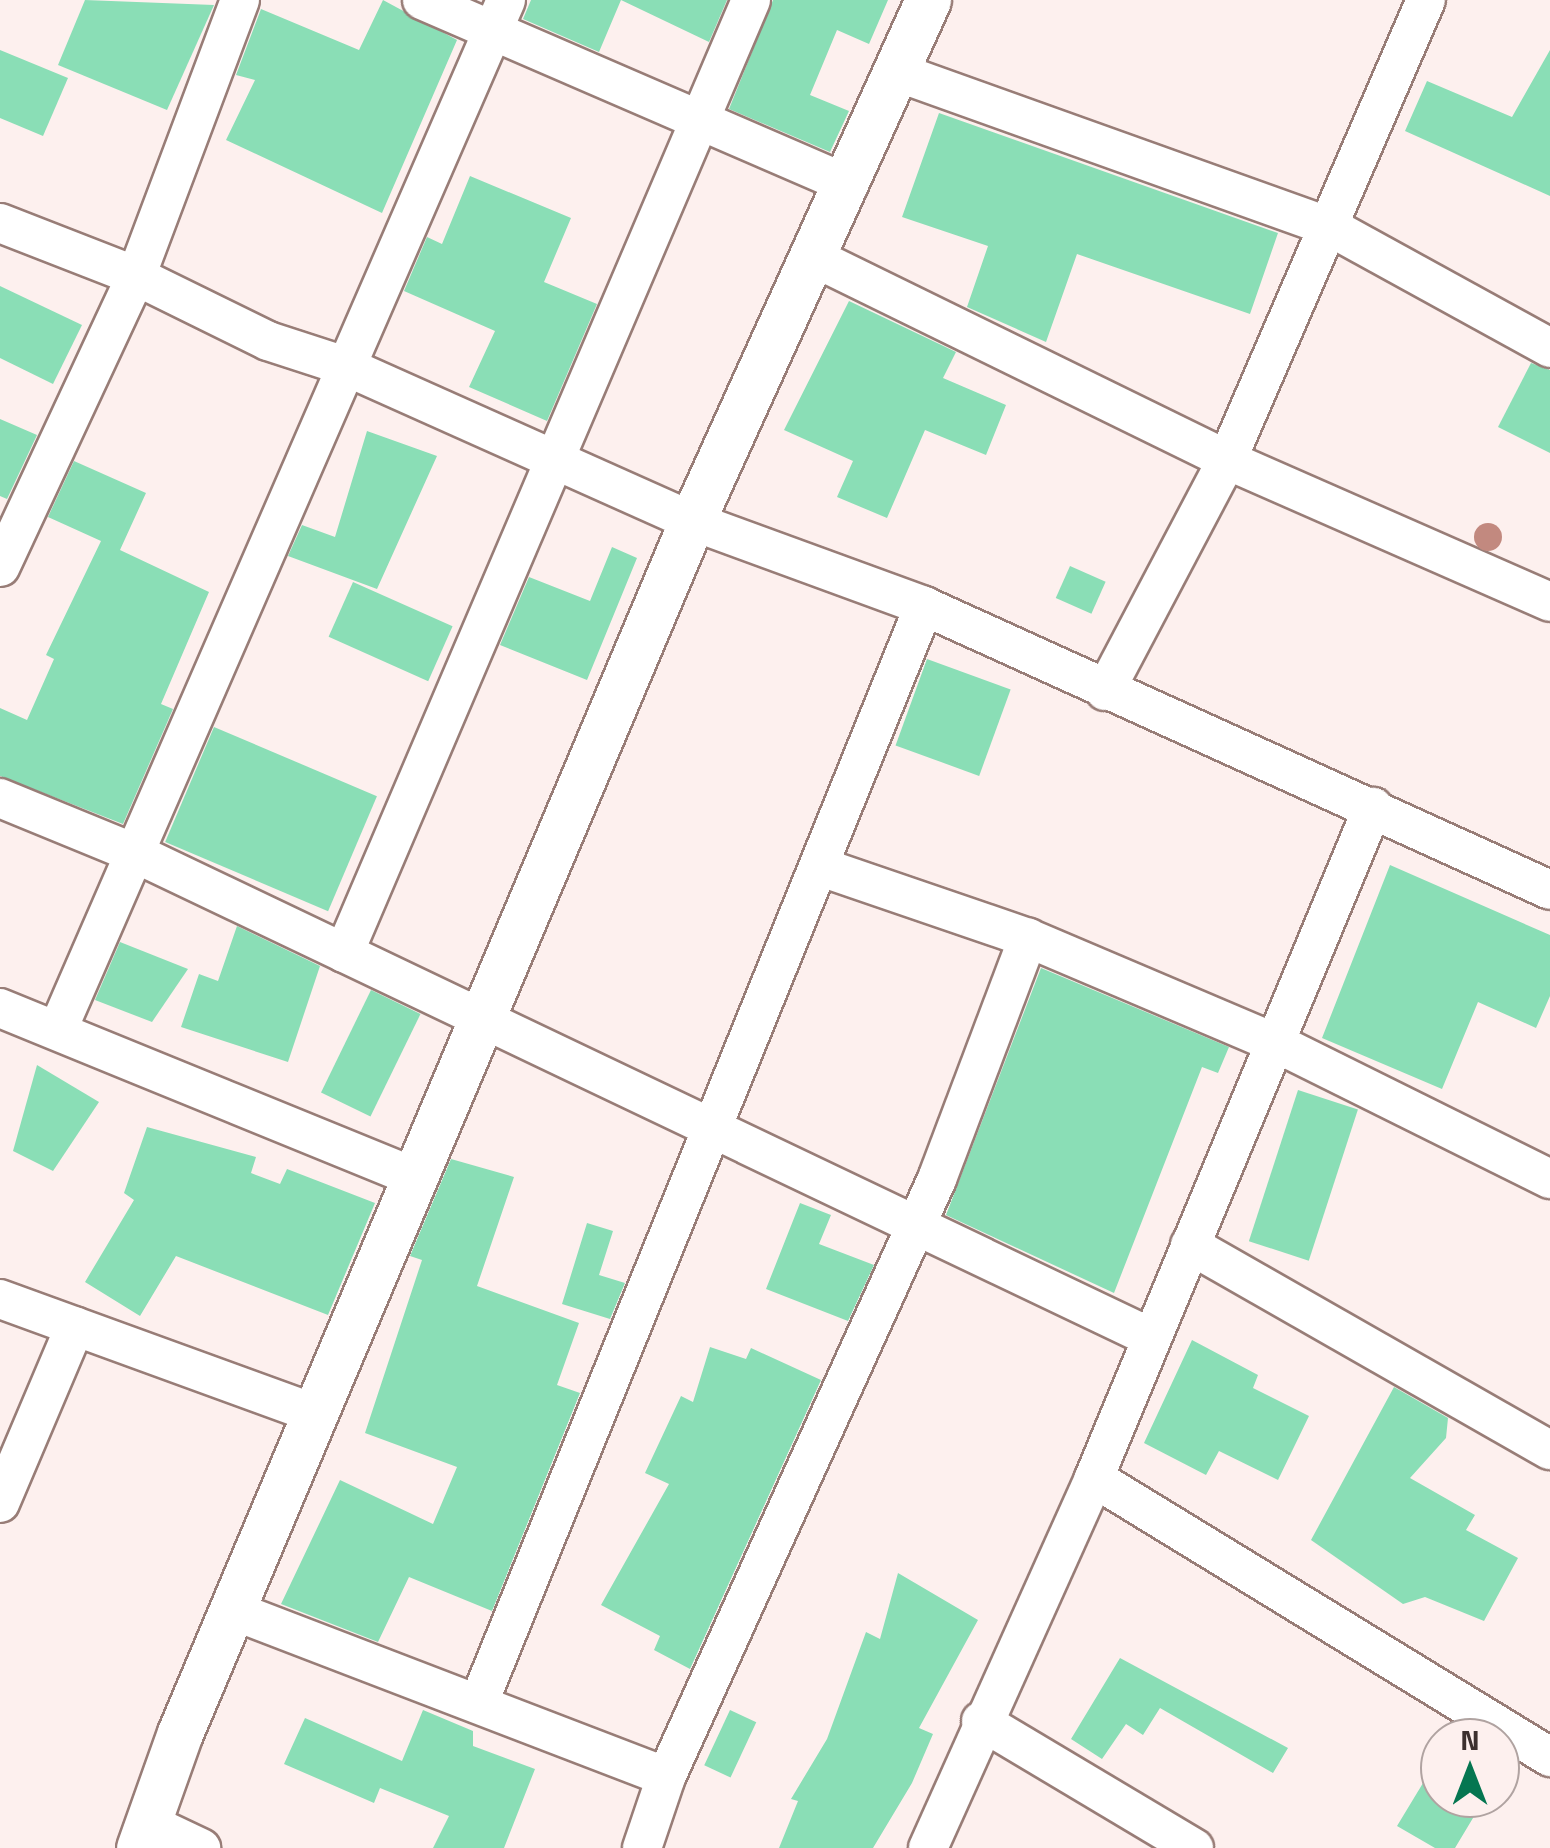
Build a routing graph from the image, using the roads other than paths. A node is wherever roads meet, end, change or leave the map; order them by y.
1 (240, 0) edge
2 (422, 0) edge
3 (751, 0) edge
4 (928, 0) edge
5 (1426, 0) edge
6 (499, 17) edge
7 (897, 72) junction
8 (699, 122) junction
9 (848, 186) junction
10 (0, 223) edge
11 (1332, 228) junction
12 (813, 257) junction
13 (136, 276) junction
14 (1550, 348) edge
15 (345, 366) junction
16 (550, 460) junction
17 (1227, 460) junction
18 (692, 522) junction
19 (0, 568) edge
20 (1550, 602) edge
21 (924, 606) junction
22 (1105, 691) junction
23 (0, 798) edge
24 (1374, 807) junction
25 (139, 855) junction
26 (821, 867) junction
27 (1550, 890) edge
28 (1028, 938) junction
29 (344, 953) junction
30 (0, 1008) edge
31 (486, 1021) junction
32 (58, 1030) junction
33 (1278, 1044) junction
34 (716, 1131) junction
35 (416, 1178) junction
36 (1550, 1179) edge
37 (916, 1226) junction
38 (1190, 1245) junction
39 (0, 1299) edge
40 (75, 1326) junction
41 (1152, 1338) junction
42 (316, 1414) junction
43 (1550, 1450) edge
44 (1094, 1478) junction
45 (0, 1503) edge
46 (232, 1610) junction
47 (479, 1702) junction
48 (981, 1721) junction
49 (1550, 1757) edge
50 (666, 1777) junction
51 (144, 1835) edge
52 (202, 1848) edge
53 (642, 1848) edge
54 (928, 1848) edge
55 (1194, 1848) edge

1 - 13 street
2 - 6 street
3 - 8 street
4 - 7 street
5 - 11 street
6 - 8 street
6 - 15 street
7 - 9 street
7 - 11 street
8 - 9 street
8 - 16 street
9 - 12 street
10 - 13 street
11 - 14 street
11 - 17 street
12 - 17 street
12 - 18 street
13 - 15 street
13 - 19 street
15 - 16 street
15 - 25 street
16 - 18 street
16 - 29 street
17 - 20 street
17 - 22 street
18 - 21 street
18 - 31 street
21 - 22 street
21 - 26 street
22 - 24 street
23 - 25 street
24 - 27 street
24 - 33 street
25 - 29 street
25 - 32 street
26 - 28 street
26 - 34 street
28 - 33 street
28 - 37 street
29 - 31 street
30 - 32 street
31 - 34 street
31 - 35 street
32 - 35 street
33 - 36 street
33 - 38 street
34 - 37 street
34 - 47 street
35 - 42 street
37 - 41 street
37 - 50 street
38 - 41 street
38 - 43 street
39 - 40 street
40 - 42 street
40 - 45 street
41 - 44 street
42 - 46 street
44 - 48 street
44 - 49 street
46 - 47 street
46 - 51 street
47 - 50 street
48 - 54 street
48 - 55 street
50 - 53 street
51 - 52 street

